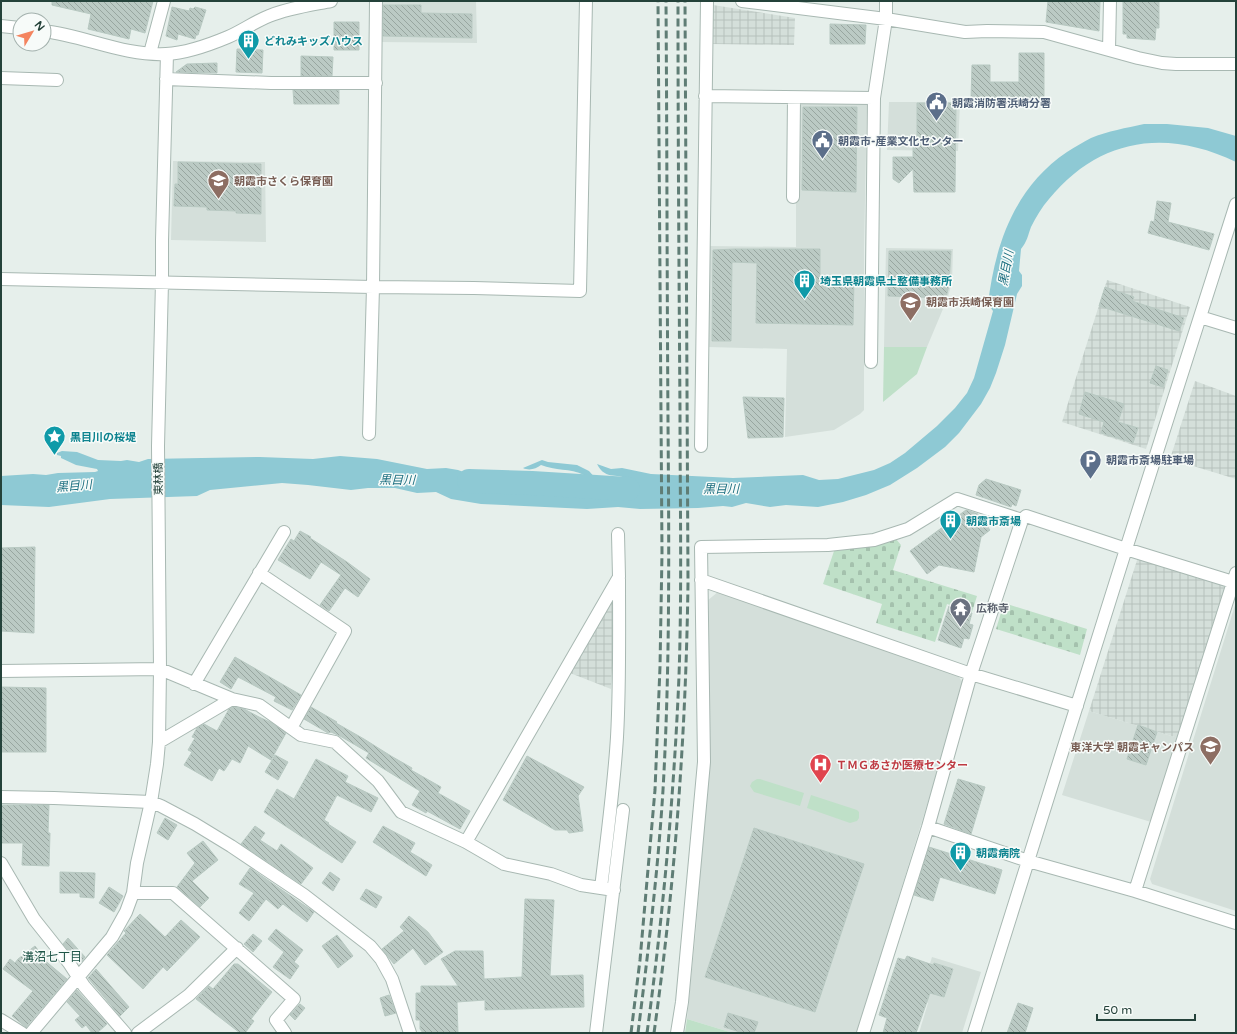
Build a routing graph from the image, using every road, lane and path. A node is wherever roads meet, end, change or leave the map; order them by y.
1 (164, 1) edge
2 (331, 1) edge
3 (376, 1) edge
4 (586, 1) edge
5 (706, 1) edge
6 (742, 1) edge
7 (886, 1) edge
8 (1110, 1) edge
9 (886, 19) junction
10 (1, 26) edge
11 (12, 27) edge
12 (52, 32) edge
13 (1109, 50) junction
14 (150, 53) junction
15 (167, 54) junction
16 (1236, 64) edge
17 (1, 78) edge
18 (166, 79) junction
19 (57, 80) dead end
20 (376, 83) junction
21 (705, 96) junction
22 (794, 98) junction
23 (874, 98) junction
24 (793, 197) dead end
25 (1236, 204) edge
26 (1, 279) edge
27 (162, 282) junction
28 (372, 287) junction
29 (1200, 316) junction
30 (1236, 328) edge
31 (871, 362) dead end
32 (369, 434) dead end
33 (701, 446) dead end
34 (1022, 520) junction
35 (284, 532) dead end
36 (618, 534) dead end
37 (1126, 549) junction
38 (259, 573) junction
39 (619, 578) junction
40 (1235, 578) edge
41 (701, 580) junction
42 (160, 670) junction
43 (1, 671) edge
44 (971, 674) junction
45 (194, 684) junction
46 (232, 699) junction
47 (1077, 706) junction
48 (291, 728) junction
49 (159, 742) junction
50 (1, 797) edge
51 (151, 802) junction
52 (623, 810) dead end
53 (928, 827) junction
54 (466, 842) junction
55 (1028, 861) junction
56 (1, 863) edge
57 (601, 888) junction
58 (614, 890) junction
59 (1135, 891) junction
60 (133, 893) junction
61 (1236, 923) edge
62 (237, 948) junction
63 (78, 977) junction
64 (1, 1020) edge
65 (22, 1033) edge
66 (31, 1033) edge
67 (126, 1033) edge
68 (138, 1033) edge
69 (285, 1033) edge
70 (410, 1033) edge
71 (596, 1033) edge
72 (677, 1033) edge
73 (863, 1033) edge
74 (974, 1033) edge

1 - 14 street
2 - 15 street
3 - 20 street
4 - 28 street
5 - 21 street
6 - 9 street
7 - 9 street
8 - 13 street
9 - 13 street
9 - 23 street
10 - 11 street
12 - 14 street
13 - 16 street
14 - 15 street
15 - 18 street, 東林橋
17 - 19 street
18 - 20 street
18 - 27 street, 東林橋
20 - 28 street
21 - 22 street
21 - 33 street
22 - 23 street
22 - 24 street
23 - 31 street
25 - 29 street
26 - 27 street
27 - 28 street
27 - 42 street, 東林橋
28 - 32 street
29 - 30 street
29 - 37 street
34 - 37 street
34 - 41 street
34 - 44 street
35 - 38 street
36 - 39 street
37 - 40 street
37 - 47 street
38 - 45 street
38 - 48 street
39 - 54 street
39 - 57 street
40 - 59 street
41 - 44 street
41 - 72 street
42 - 43 street
42 - 45 street
42 - 49 street, 東林橋
44 - 47 street
44 - 53 street
45 - 46 street
46 - 48 street
46 - 49 street
47 - 55 street
48 - 54 street
49 - 51 street, 東林橋
50 - 51 street
51 - 60 street, 東林橋
51 - 70 street
52 - 58 street
53 - 55 street
53 - 73 street
54 - 57 street
55 - 59 street
55 - 74 street
56 - 63 street
57 - 58 street
58 - 71 street
59 - 61 street
60 - 62 street
60 - 63 street, 東林橋
62 - 68 street
62 - 69 street
63 - 66 street, 東林橋
63 - 67 street
64 - 65 street

